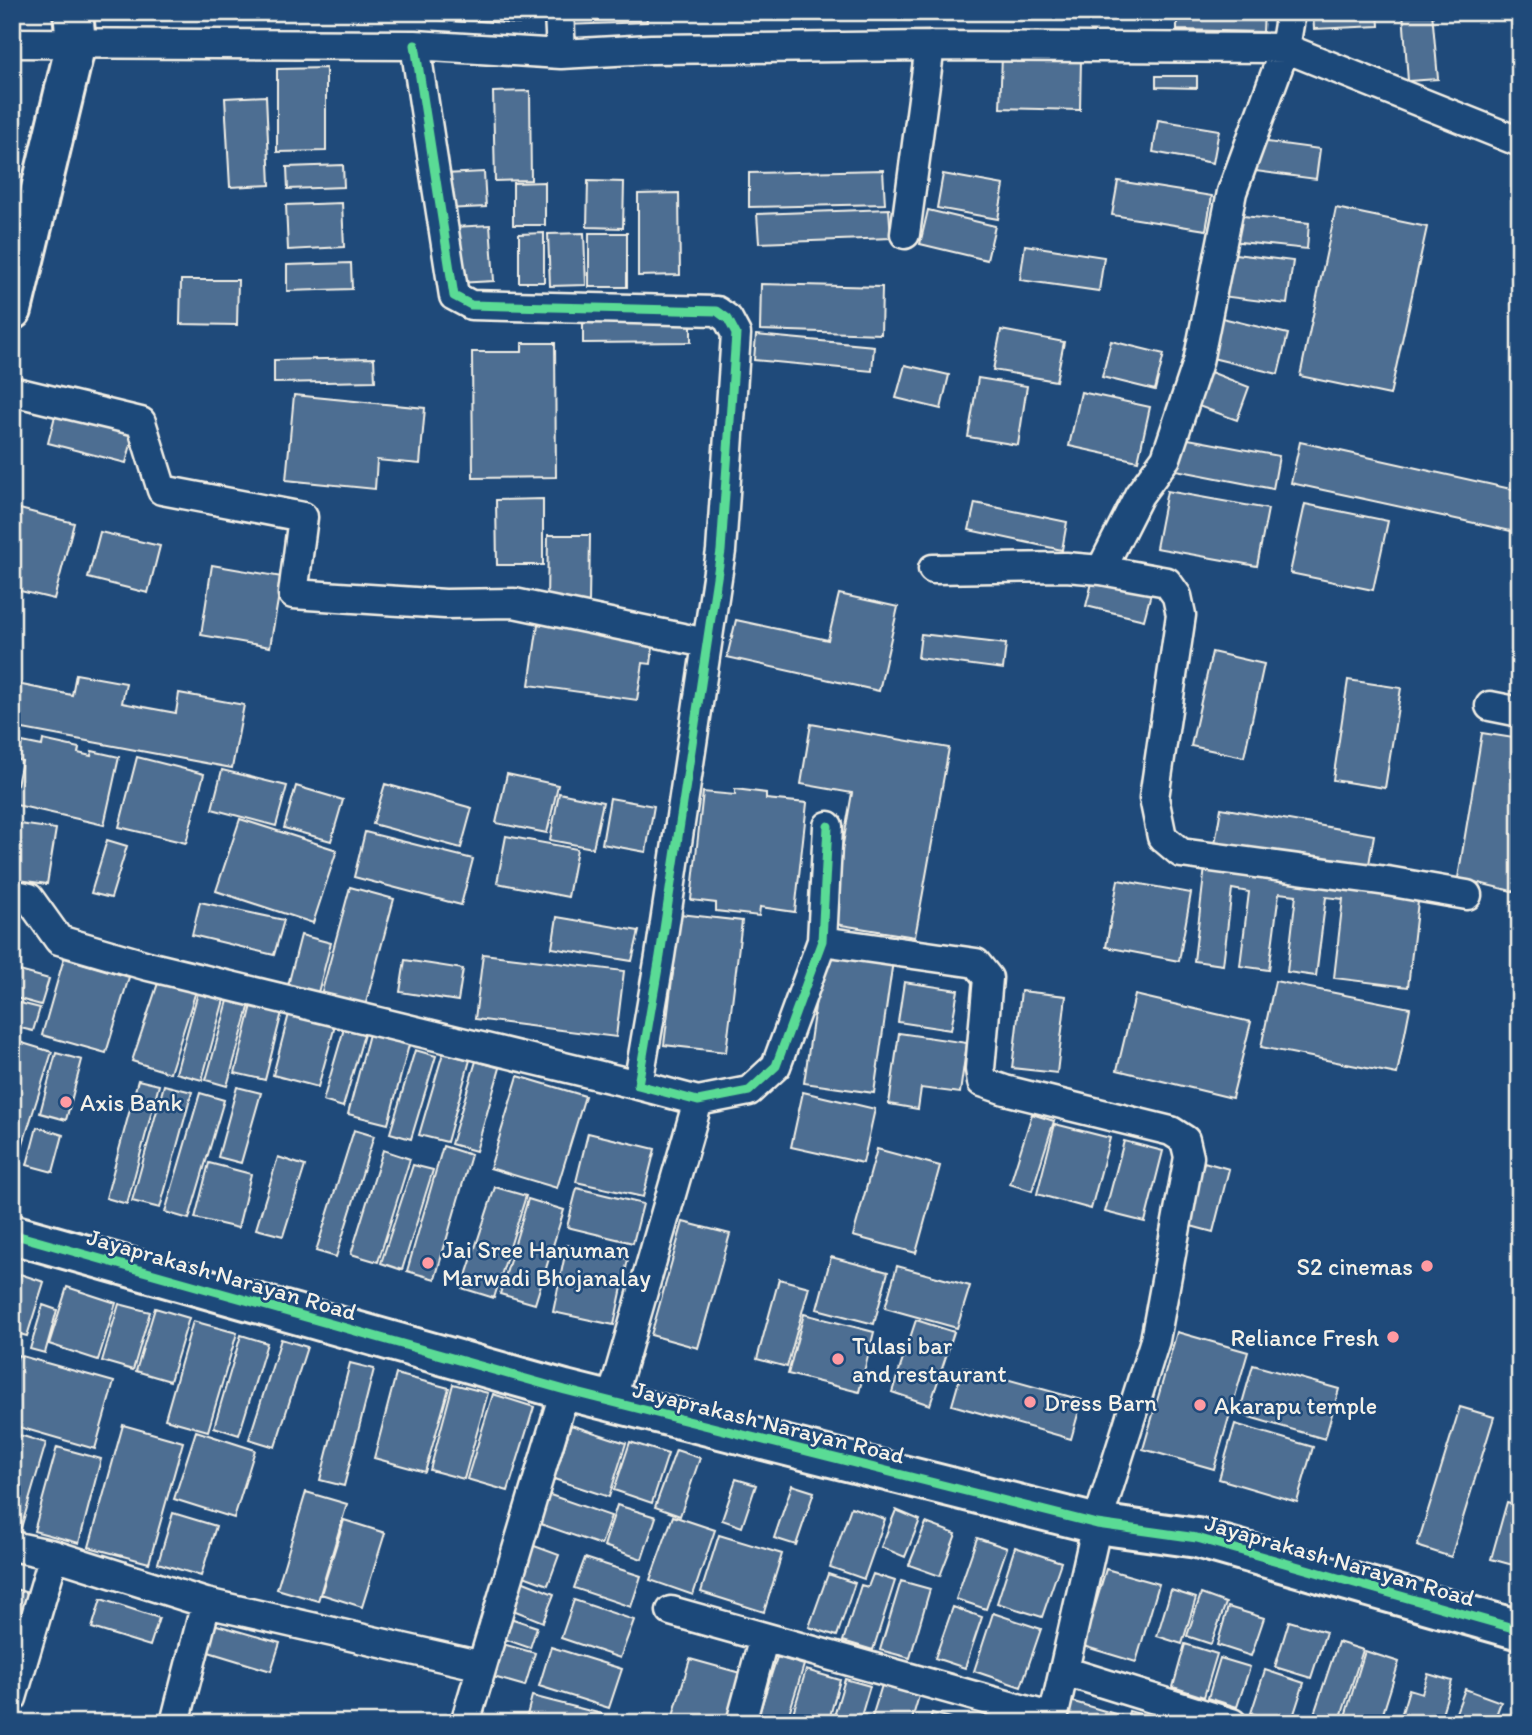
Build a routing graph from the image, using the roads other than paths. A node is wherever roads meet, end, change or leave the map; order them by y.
1 (559, 12) edge
2 (1291, 12) edge
3 (74, 27) edge
4 (12, 43) edge
5 (415, 45) junction
6 (930, 46) junction
7 (1285, 48) junction
8 (561, 54) junction
9 (1520, 142) edge
10 (905, 234) dead end
11 (12, 310) edge
12 (12, 391) edge
13 (933, 569) dead end
14 (1101, 570) junction
15 (706, 643) junction
16 (1490, 706) dead end
17 (1520, 712) edge
18 (828, 826) dead end
19 (12, 894) edge
20 (1467, 895) dead end
21 (822, 941) junction
22 (638, 1085) junction
23 (698, 1101) junction
24 (12, 1234) edge
25 (565, 1390) junction
26 (611, 1402) junction
27 (1097, 1524) junction
28 (12, 1546) edge
29 (54, 1555) junction
30 (205, 1603) junction
31 (671, 1611) dead end
32 (1520, 1630) edge
33 (764, 1637) junction
34 (482, 1666) junction
35 (1064, 1671) junction
36 (12, 1698) edge
37 (1053, 1721) edge
38 (175, 1723) edge
39 (465, 1723) edge
40 (741, 1723) edge
41 (1231, 1723) edge

1 - 8 street
2 - 7 street
3 - 4 street
3 - 5 street
3 - 11 street
5 - 8 street
5 - 15 street
6 - 7 street
6 - 8 street
6 - 10 street
7 - 9 street
7 - 14 street
12 - 15 street
13 - 14 street
14 - 20 street
15 - 22 street
16 - 17 street
18 - 21 street
19 - 22 street
21 - 23 street
21 - 27 street
22 - 23 street
23 - 26 street
24 - 25 street, Jayaprakash Narayan Road
25 - 26 street, Jayaprakash Narayan Road
25 - 34 street
26 - 27 street, Jayaprakash Narayan Road
27 - 32 street, Jayaprakash Narayan Road
27 - 35 street
28 - 29 street
29 - 30 street
29 - 36 street
30 - 34 street
30 - 38 street
31 - 33 street
33 - 37 street
33 - 40 street
34 - 39 street
35 - 37 street
35 - 41 street

